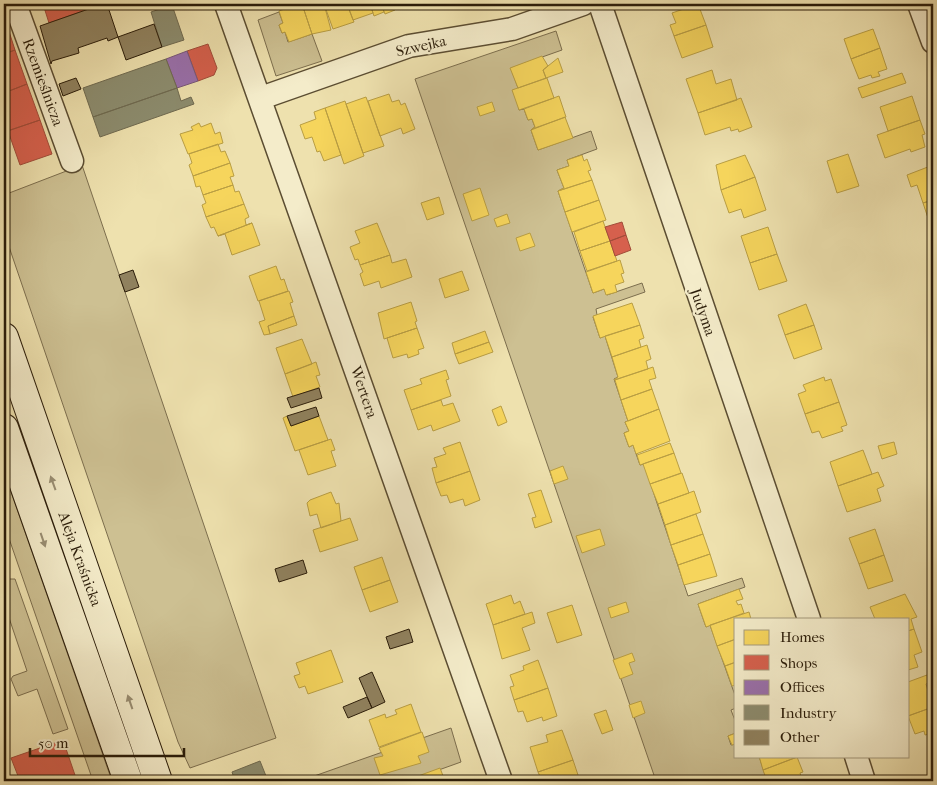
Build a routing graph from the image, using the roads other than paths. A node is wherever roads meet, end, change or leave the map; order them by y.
1 (15, 4) edge
2 (226, 4) edge
3 (583, 4) edge
4 (600, 4) edge
5 (919, 4) edge
6 (933, 42) edge
7 (261, 98) junction
8 (72, 161) dead end
9 (4, 337) edge
10 (4, 428) edge
11 (809, 618) edge
12 (857, 758) edge
13 (128, 781) edge
14 (158, 781) edge
15 (501, 781) edge
16 (864, 781) edge

1 - 8 street, Rzemieślnicza
2 - 7 street, Wertera
3 - 7 street, Szwejka
4 - 11 street, Judyma
5 - 6 street
7 - 15 street, Wertera
14 -> 9 main road, Aleja Kraśnicka
10 -> 13 main road, Aleja Kraśnicka
12 - 16 street

